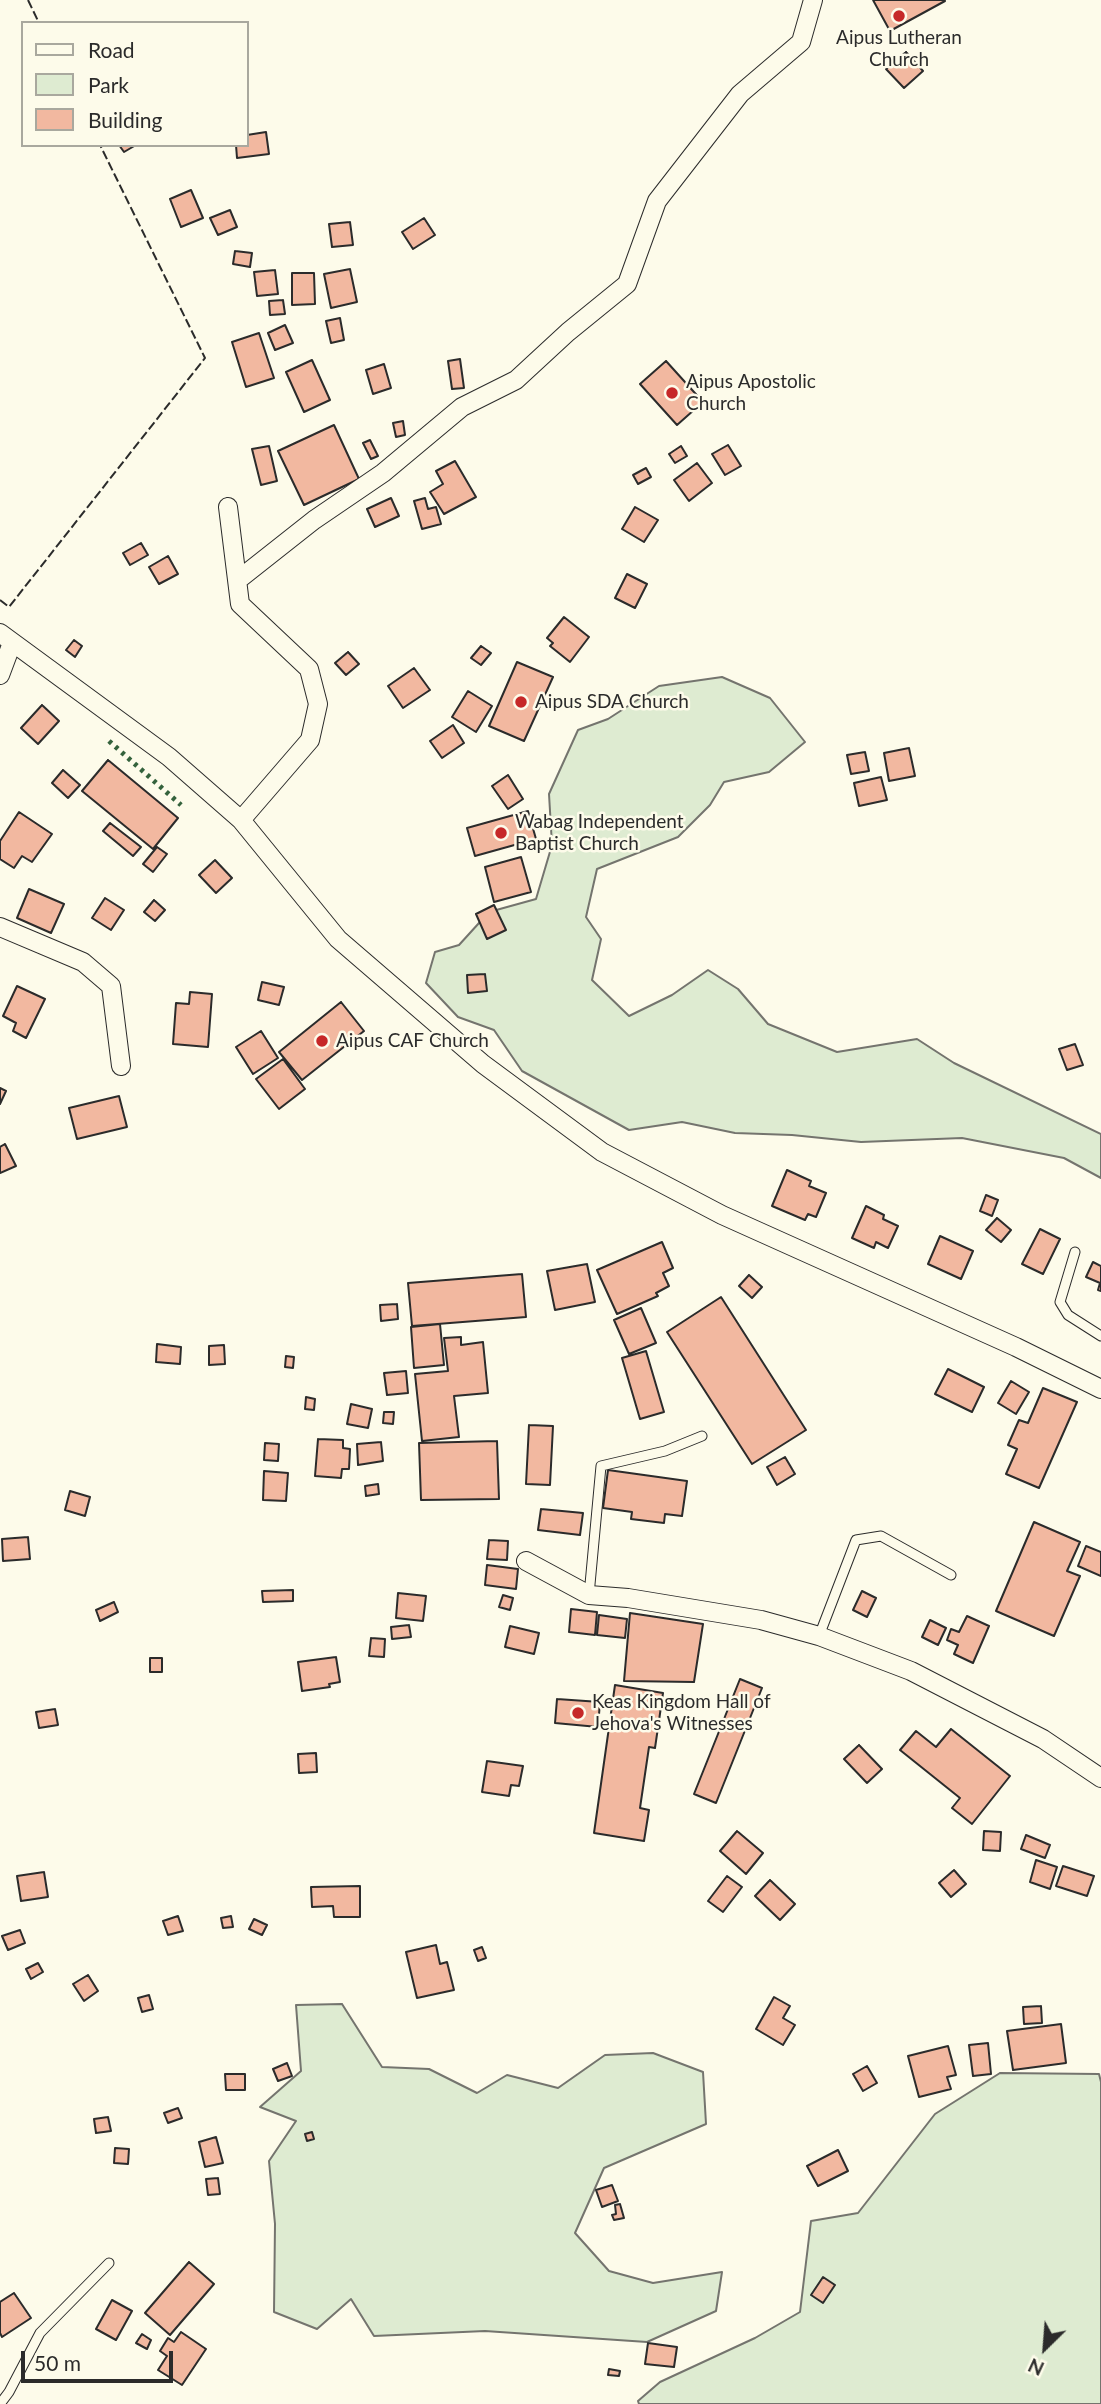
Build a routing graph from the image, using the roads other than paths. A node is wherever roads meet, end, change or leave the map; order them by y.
1 (813, 0) edge
2 (228, 507) dead end
3 (238, 580) junction
4 (6, 638) edge
5 (0, 675) edge
6 (241, 820) junction
7 (0, 927) edge
8 (121, 1066) dead end
9 (1074, 1252) dead end
10 (1101, 1336) edge
11 (1101, 1389) edge
12 (702, 1436) dead end
13 (526, 1561) dead end
14 (951, 1575) dead end
15 (590, 1595) junction
16 (819, 1636) junction
17 (1101, 1778) edge
18 (109, 2263) dead end
19 (0, 2404) edge

1 - 3 street
2 - 3 street
3 - 6 street
4 - 5 street
4 - 6 street
6 - 11 street
7 - 8 street
9 - 10 lane
12 - 15 lane
13 - 15 street
14 - 16 lane
15 - 16 street
16 - 17 street
18 - 19 lane

